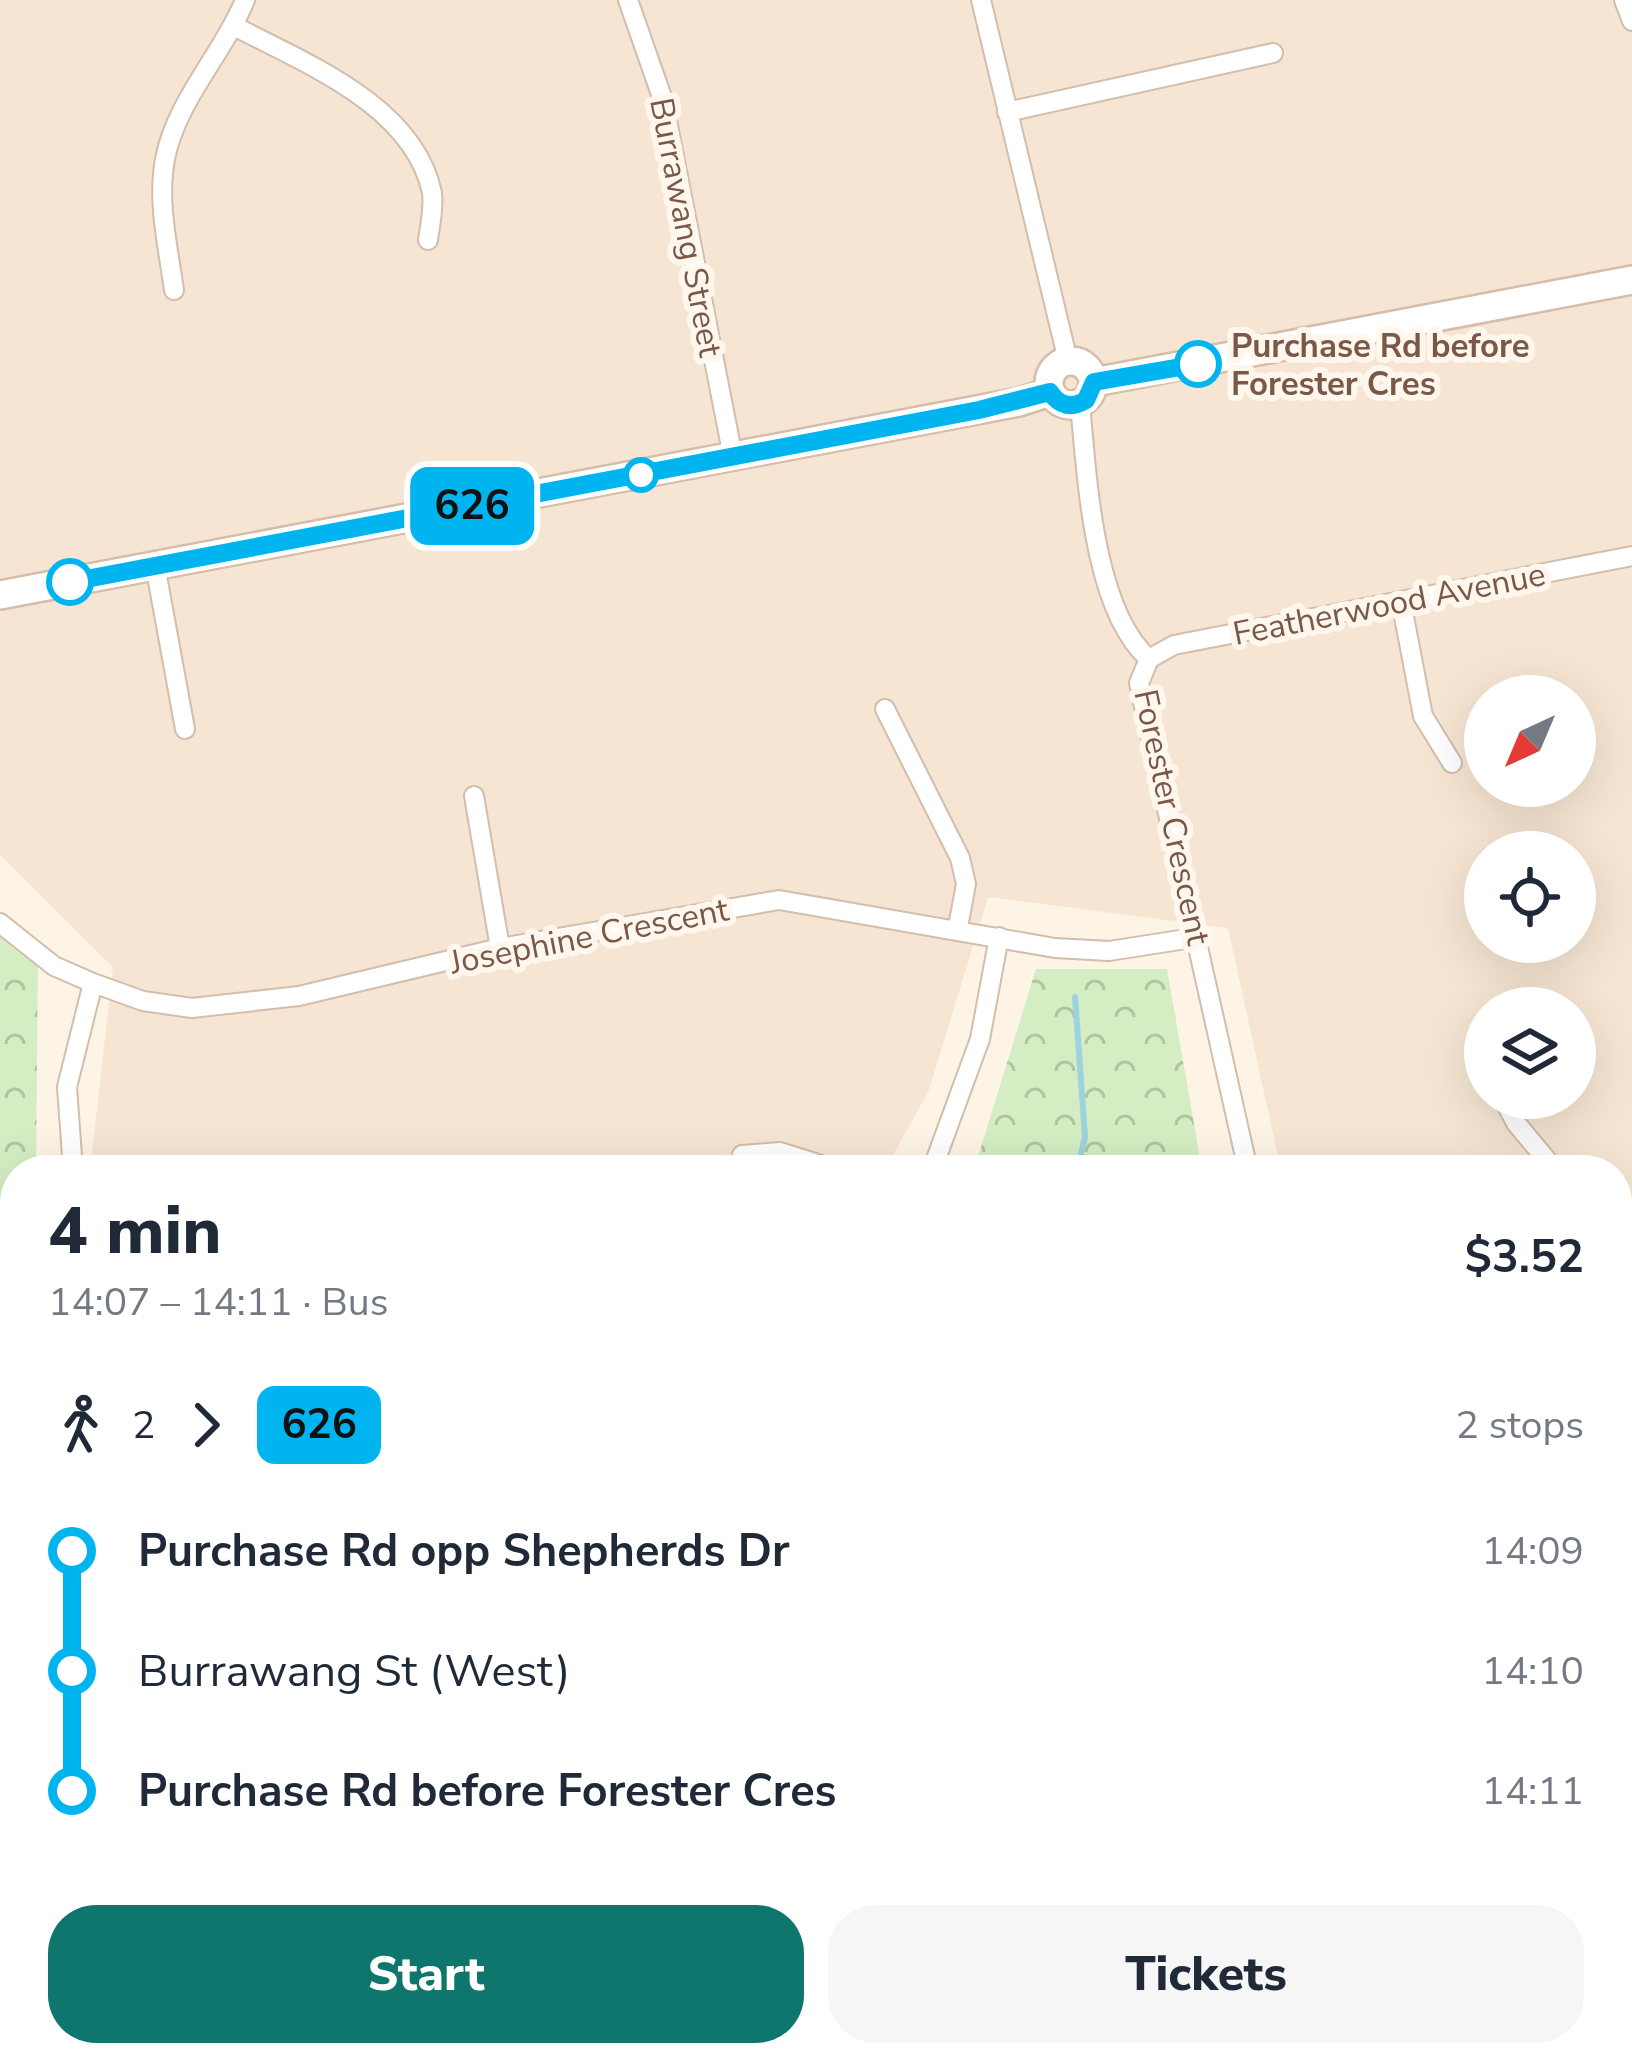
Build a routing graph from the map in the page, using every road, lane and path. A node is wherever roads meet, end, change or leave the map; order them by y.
1 (245, 0) edge
2 (628, 0) edge
3 (981, 0) edge
4 (1624, 0) edge
5 (1632, 21) edge
6 (234, 26) junction
7 (1273, 53) dead end
8 (1007, 112) junction
9 (428, 240) dead end
10 (1632, 280) edge
11 (174, 290) dead end
12 (1068, 361) junction
13 (1050, 392) junction
14 (1087, 393) junction
15 (733, 457) junction
16 (1632, 556) edge
17 (154, 565) junction
18 (0, 596) edge
19 (1401, 601) junction
20 (1149, 659) junction
21 (885, 709) dead end
22 (185, 729) dead end
23 (1452, 763) dead end
24 (474, 796) dead end
25 (0, 923) edge
26 (958, 927) junction
27 (1198, 937) junction
28 (999, 938) junction
29 (500, 948) junction
30 (93, 983) junction
31 (1514, 1119) edge
32 (72, 1155) edge
33 (742, 1155) dead end
34 (790, 1155) edge
35 (938, 1155) edge
36 (1245, 1155) edge
37 (1543, 1155) edge

1 - 6 street
2 - 15 street, Burrawang Street
3 - 8 street
4 - 5 street
6 - 9 street
6 - 11 street
7 - 8 street
8 - 12 street
10 - 14 main road
12 - 13 main road
12 - 14 main road
13 - 14 main road
13 - 15 main road
14 - 20 street, Forester Crescent
15 - 17 main road
16 - 19 street, Featherwood Avenue
17 - 18 main road
17 - 22 street
19 - 20 street, Featherwood Avenue
19 - 23 street
20 - 27 street, Forester Crescent
21 - 26 street
24 - 29 street
25 - 30 street, Josephine Crescent
26 - 28 street, Josephine Crescent
26 - 29 street, Josephine Crescent
27 - 28 street, Josephine Crescent
27 - 36 street, Forester Crescent
28 - 35 street
29 - 30 street, Josephine Crescent
30 - 32 street
31 - 37 street
33 - 34 street

